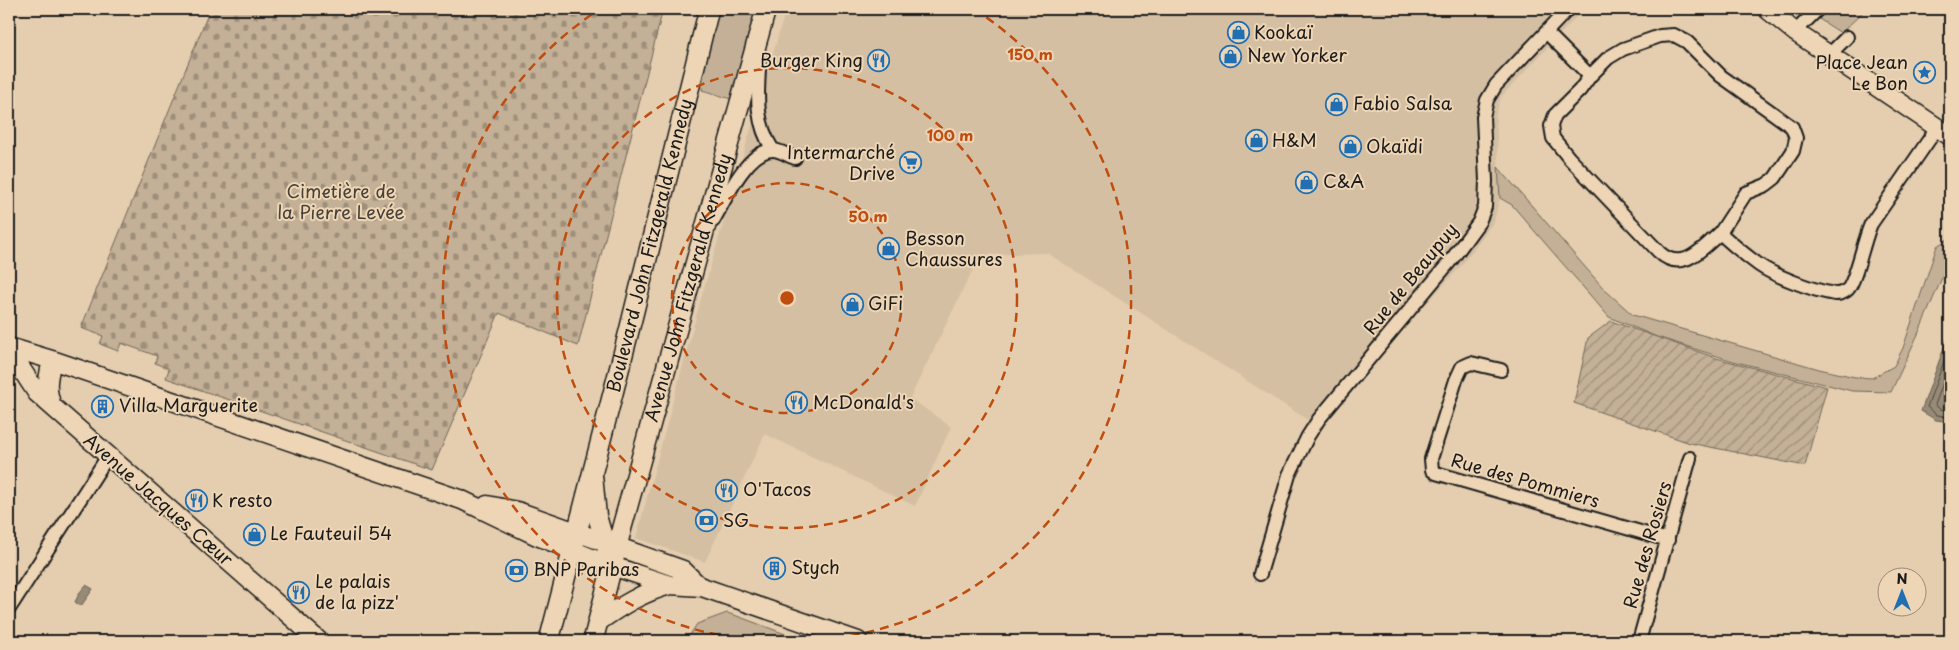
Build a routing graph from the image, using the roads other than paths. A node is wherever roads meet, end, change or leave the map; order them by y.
1 (766, 9) edge
2 (773, 9) edge
3 (1568, 9) edge
4 (1767, 9) edge
5 (1818, 9) edge
6 (707, 11) edge
7 (762, 27) junction
8 (1546, 32) junction
9 (1795, 32) junction
10 (1846, 37) dead end
11 (1829, 55) junction
12 (1590, 76) junction
13 (1945, 130) edge
14 (773, 150) junction
15 (795, 158) dead end
16 (705, 233) junction
17 (1720, 233) junction
18 (10, 348) edge
19 (52, 360) junction
20 (1501, 370) dead end
21 (52, 406) junction
22 (108, 456) junction
23 (1690, 458) dead end
24 (593, 475) junction
25 (1668, 540) junction
26 (575, 542) junction
27 (611, 545) junction
28 (612, 566) junction
29 (1260, 574) dead end
30 (670, 585) junction
31 (699, 586) junction
32 (9, 609) edge
33 (598, 622) junction
34 (319, 641) edge
35 (549, 641) edge
36 (593, 641) edge
37 (858, 641) edge
38 (1639, 641) edge

1 - 7 main road, Avenue John Fitzgerald Kennedy
2 - 7 main road
3 - 8 street, Rue de Beaupuy
4 - 9 main road
5 - 9 street
6 - 24 main road, Boulevard John Fitzgerald Kennedy
7 - 14 street
7 - 16 main road, Avenue John Fitzgerald Kennedy
8 - 12 street
8 - 29 street, Rue de Beaupuy
9 - 11 main road
10 - 11 street
11 - 13 main road
12 - 17 street
12 - 17 street
13 - 17 street
14 - 15 street
14 - 16 street
16 - 27 main road, Avenue John Fitzgerald Kennedy
18 - 19 main road
18 - 21 main road, Avenue Jacques Cœur
19 - 21 main road
19 - 26 main road
20 - 25 street, Rue des Pommiers
21 - 22 main road, Avenue Jacques Cœur
22 - 32 street
22 - 34 main road, Avenue Jacques Cœur
23 - 25 street, Rue des Rosiers
24 - 26 main road, Boulevard John Fitzgerald Kennedy
24 - 27 main road
25 - 38 street, Rue des Rosiers
26 - 27 main road
26 - 28 main road
26 - 35 main road, Boulevard John Fitzgerald Kennedy
27 - 28 main road, Avenue John Fitzgerald Kennedy
27 - 31 main road
28 - 30 main road
28 - 33 main road, Avenue John Fitzgerald Kennedy
30 - 31 main road
30 - 33 main road
31 - 37 main road
33 - 36 main road, Avenue John Fitzgerald Kennedy

